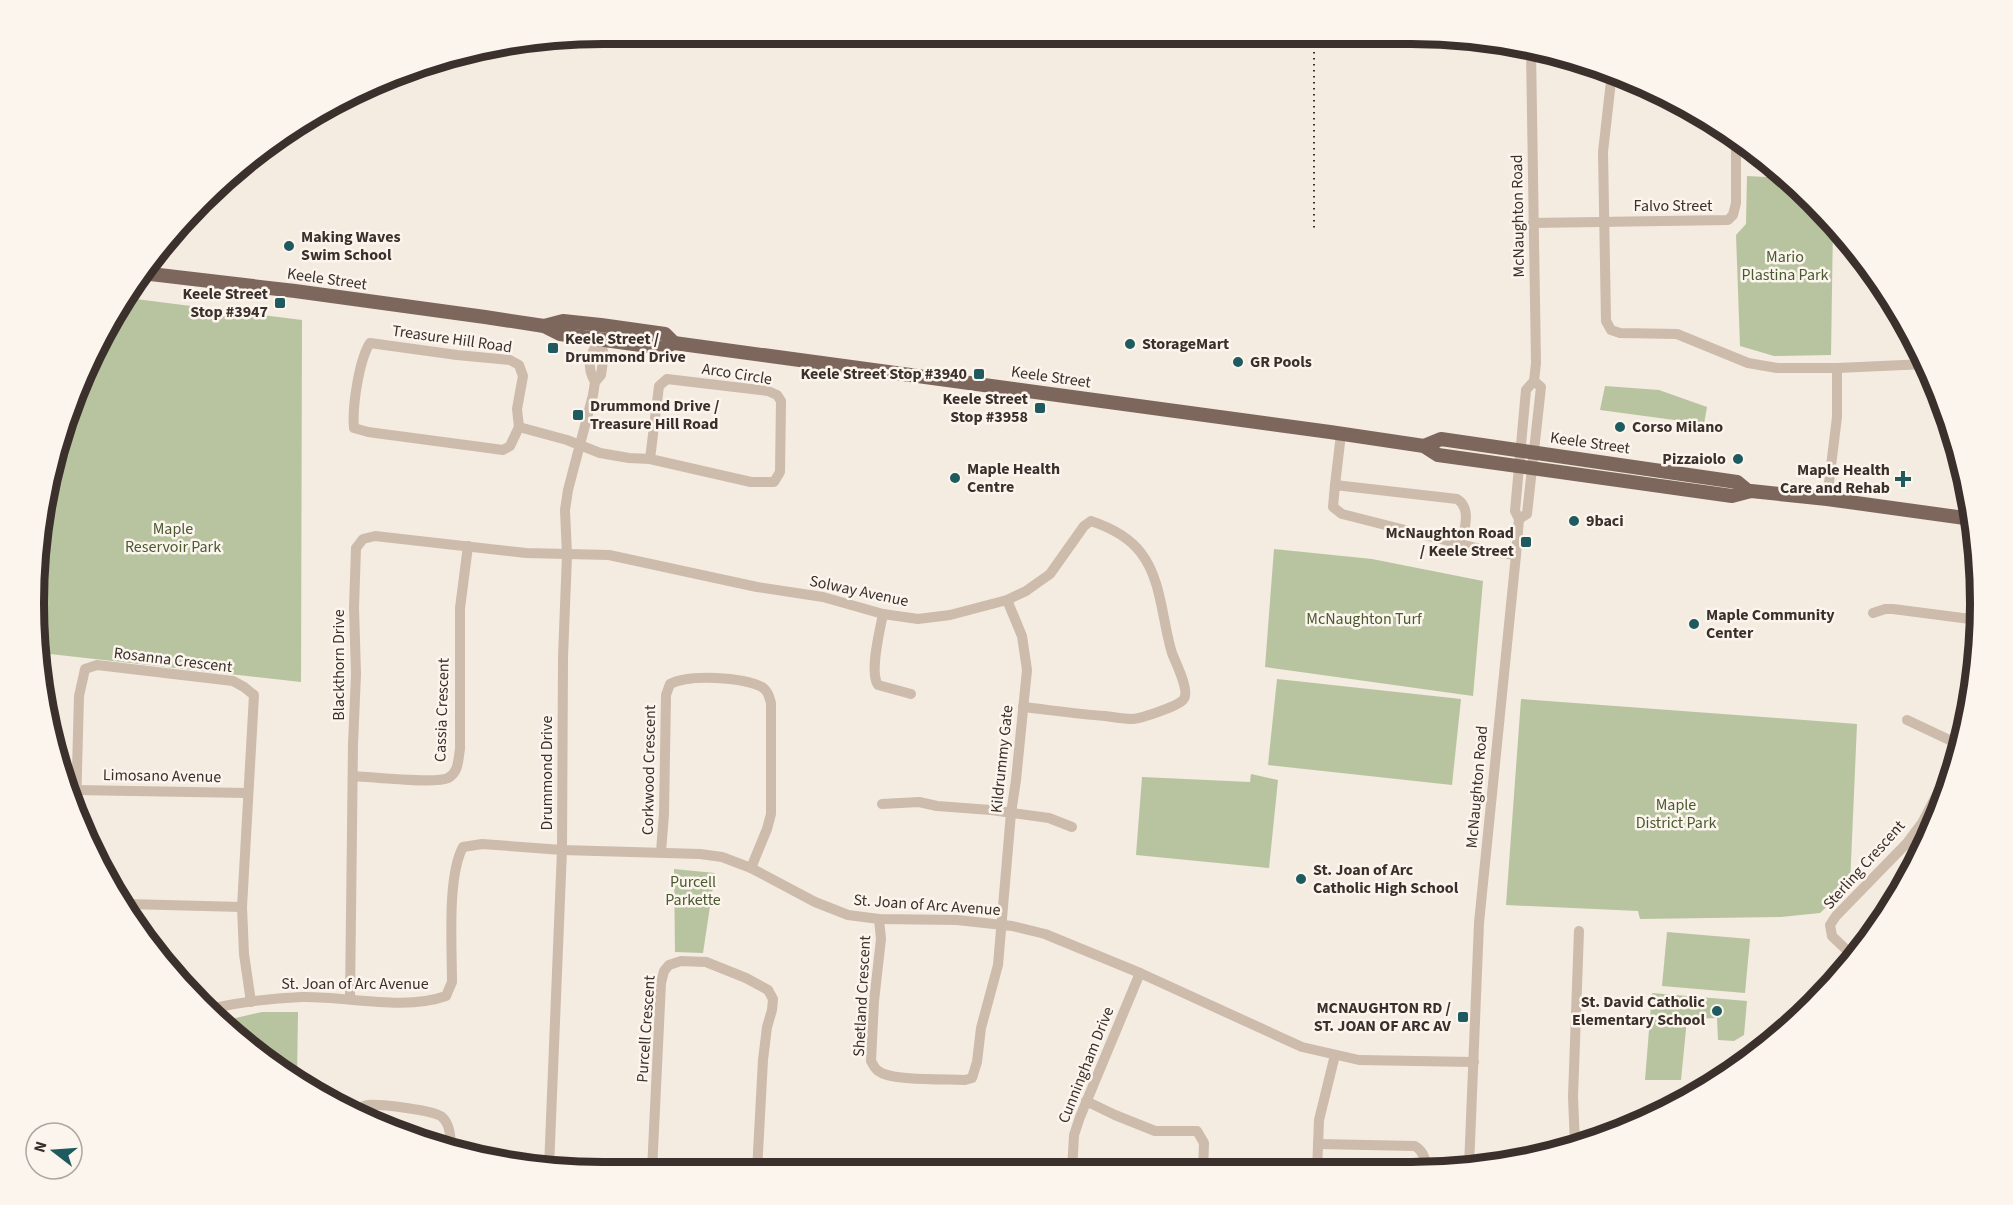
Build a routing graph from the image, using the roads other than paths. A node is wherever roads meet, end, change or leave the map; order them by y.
1 (1531, 57) edge
2 (1611, 81) edge
3 (1736, 148) edge
4 (1604, 222) junction
5 (1533, 223) junction
6 (151, 274) edge
7 (600, 332) junction
8 (1916, 364) edge
9 (1837, 368) junction
10 (519, 427) junction
11 (1341, 434) junction
12 (580, 445) junction
13 (1424, 446) junction
14 (1528, 450) junction
15 (650, 459) junction
16 (1526, 466) junction
17 (1335, 485) junction
18 (1748, 491) junction
19 (1827, 499) junction
20 (1963, 518) edge
21 (1462, 544) junction
22 (468, 546) junction
23 (567, 555) junction
24 (1516, 555) junction
25 (1007, 600) junction
26 (1873, 613) dead end
27 (883, 614) junction
28 (1969, 619) edge
29 (911, 694) dead end
30 (1023, 707) junction
31 (1907, 720) dead end
32 (1952, 740) edge
33 (353, 776) junction
34 (76, 790) joint
35 (247, 793) junction
36 (882, 804) dead end
37 (1931, 806) edge
38 (1011, 813) junction
39 (1072, 827) dead end
40 (562, 850) junction
41 (662, 852) junction
42 (751, 868) junction
43 (132, 904) edge
44 (242, 907) junction
45 (879, 919) junction
46 (1002, 925) junction
47 (1579, 931) dead end
48 (1847, 951) edge
49 (1140, 973) junction
50 (350, 999) junction
51 (251, 1002) junction
52 (217, 1007) edge
53 (1335, 1055) junction
54 (1474, 1062) junction
55 (1086, 1101) junction
56 (361, 1107) edge
57 (1575, 1136) edge
58 (451, 1140) edge
59 (1318, 1144) junction
60 (1469, 1158) edge
61 (549, 1159) edge
62 (1425, 1161) edge
63 (652, 1162) edge
64 (757, 1162) edge
65 (1072, 1162) edge
66 (1203, 1162) edge
67 (1317, 1162) edge

1 - 5 street, McNaughton Road
2 - 4 street
3 - 4 street, Falvo Street
4 - 5 street, Falvo Street
4 - 9 street
5 - 14 street, McNaughton Road
6 - 7 main road, Keele Street
7 - 11 main road, Keele Street
7 - 12 street, Drummond Drive
8 - 9 street
9 - 19 street
10 - 10 street, Treasure Hill Road
10 - 12 street
11 - 13 main road, Keele Street
11 - 17 street
12 - 15 street, Arco Circle
12 - 23 street, Drummond Drive
13 - 14 main road, Keele Street
13 - 16 main road, Keele Street
14 - 16 street, McNaughton Road
14 - 18 main road, Keele Street
15 - 15 street, Arco Circle
16 - 18 main road, Keele Street
16 - 24 street, McNaughton Road
17 - 21 street
17 - 21 street
18 - 19 main road, Keele Street
19 - 20 main road, Keele Street
21 - 24 street
22 - 23 street, Blackthorn Drive
22 - 33 street, Cassia Crescent
22 - 33 street, Blackthorn Drive
23 - 27 street, Solway Avenue
23 - 40 street, Drummond Drive
24 - 54 street, McNaughton Road
25 - 27 street, Solway Avenue
25 - 30 street, Kildrummy Gate
25 - 30 street, Solway Avenue
26 - 28 street
27 - 29 street
30 - 38 street, Kildrummy Gate
31 - 32 street
33 - 50 street, Blackthorn Drive
34 - 35 street, Limosano Avenue
34 - 35 street, Rosanna Crescent
35 - 44 street, Rosanna Crescent
36 - 38 street
37 - 48 street, Sterling Crescent
38 - 39 street
38 - 46 street, Kildrummy Gate
40 - 41 street, St. Joan of Arc Avenue
40 - 50 street, St. Joan of Arc Avenue
40 - 61 street, Drummond Drive
41 - 42 street, St. Joan of Arc Avenue
41 - 42 street, Corkwood Crescent
42 - 45 street, St. Joan of Arc Avenue
43 - 44 street
44 - 51 street, Rosanna Crescent
45 - 46 street, St. Joan of Arc Avenue
45 - 46 street, Shetland Crescent
46 - 49 street, St. Joan of Arc Avenue
47 - 57 street
49 - 53 street, St. Joan of Arc Avenue
49 - 55 street, Cunningham Drive
50 - 51 street, St. Joan of Arc Avenue
51 - 52 street, St. Joan of Arc Avenue
53 - 54 street, St. Joan of Arc Avenue
53 - 59 street
54 - 60 street, McNaughton Road
55 - 65 street, Cunningham Drive
55 - 66 street
56 - 58 street
59 - 62 street
59 - 67 street
63 - 64 street, Purcell Crescent

